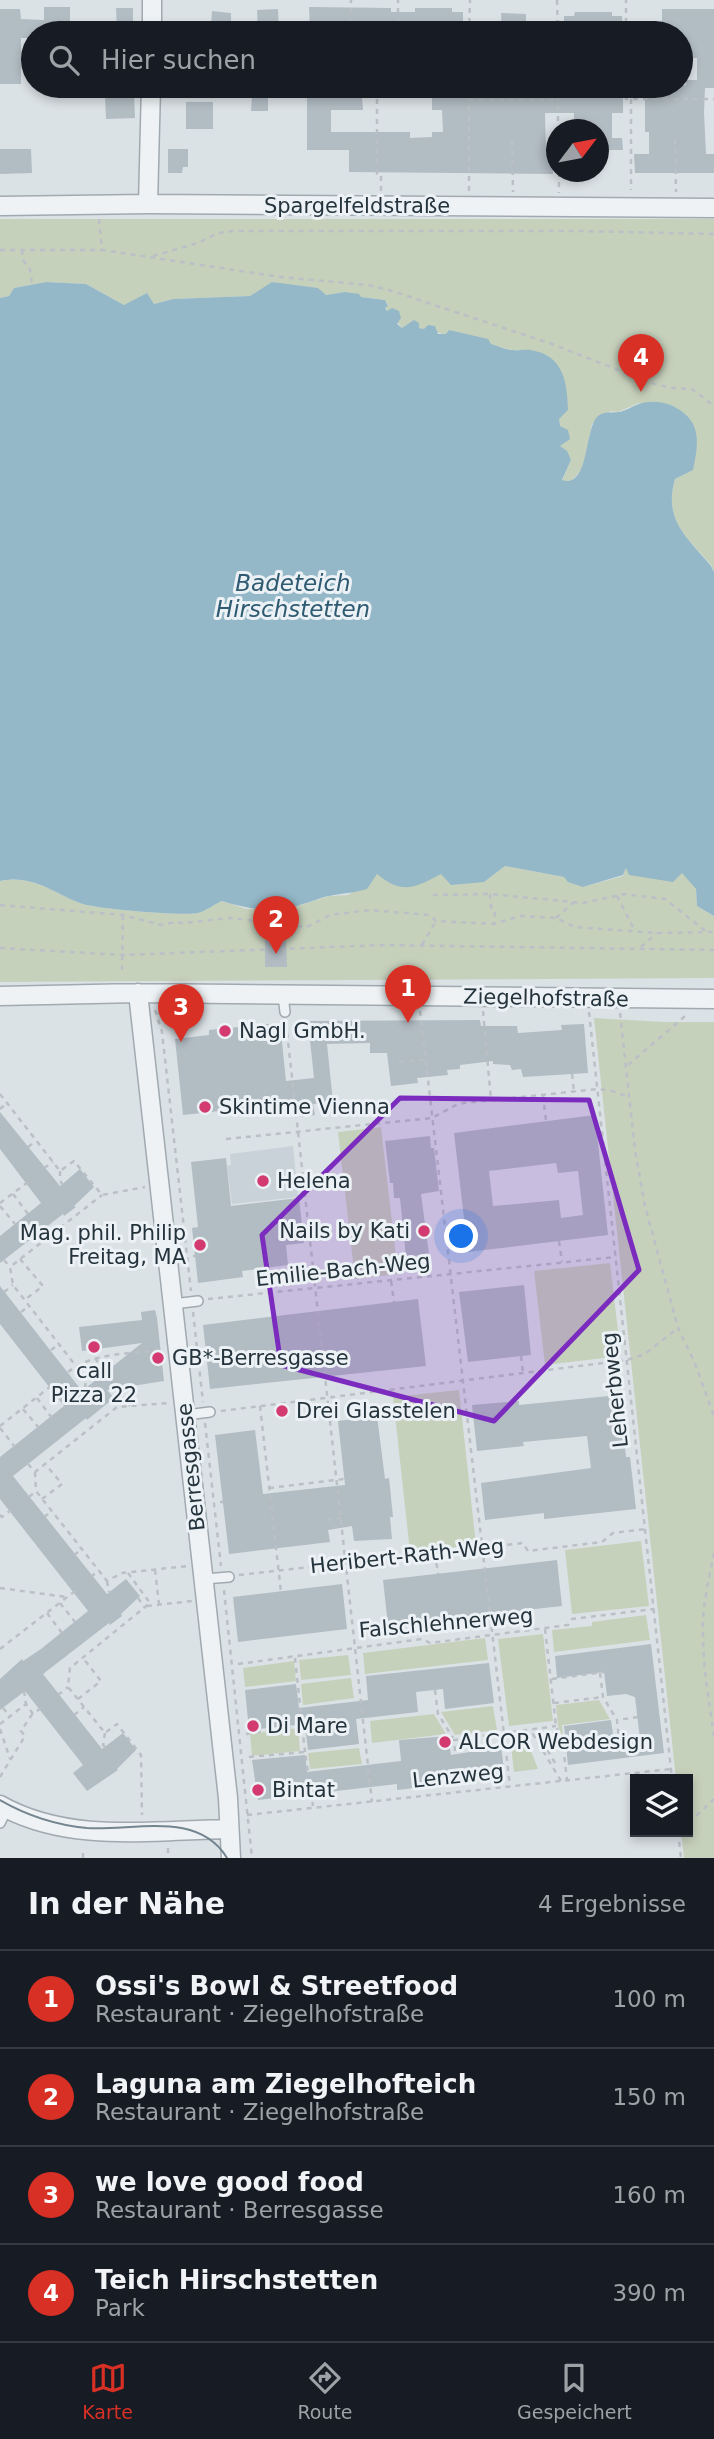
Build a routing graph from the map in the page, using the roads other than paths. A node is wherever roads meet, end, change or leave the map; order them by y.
1 (152, 0) edge
2 (152, 21) edge
3 (151, 98) edge
4 (148, 204) junction
5 (0, 206) edge
6 (714, 208) edge
7 (138, 993) junction
8 (0, 996) edge
9 (714, 999) edge
10 (195, 1301) road end
11 (173, 1304) junction
12 (207, 1412) road end
13 (186, 1415) junction
14 (226, 1577) road end
15 (204, 1579) junction
16 (2, 1812) edge
17 (229, 1829) junction
18 (230, 1858) edge

1 - 2 street
3 - 4 street
4 - 5 street, Spargelfeldstraße
4 - 6 street, Spargelfeldstraße
7 - 8 street, Ziegelhofstraße
7 - 9 street, Ziegelhofstraße
7 - 11 street, Berresgasse
10 - 11 lane
11 - 13 street, Berresgasse
12 - 13 lane
13 - 15 street, Berresgasse
14 - 15 lane
15 - 17 street, Berresgasse
16 - 17 street
17 - 18 street, Berresgasse

